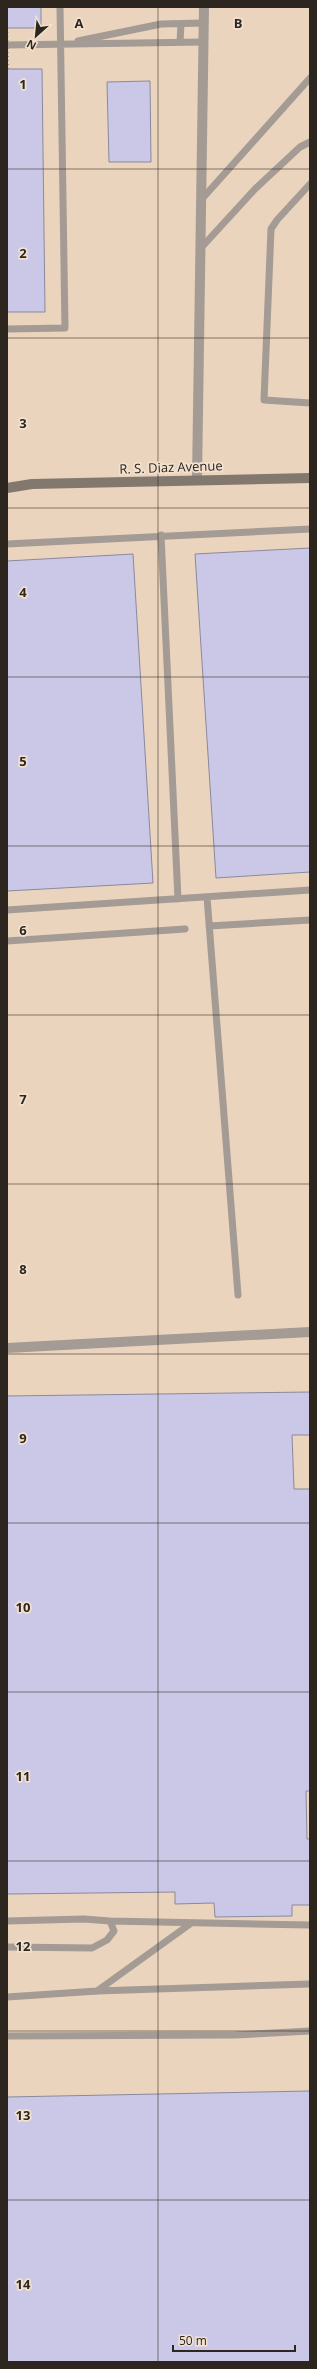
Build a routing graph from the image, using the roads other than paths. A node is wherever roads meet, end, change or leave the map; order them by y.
1 (60, 7) edge
2 (204, 7) edge
3 (181, 24) junction
4 (204, 24) junction
5 (180, 42) junction
6 (204, 42) junction
7 (60, 44) junction
8 (7, 45) edge
9 (310, 78) edge
10 (310, 142) edge
11 (310, 184) edge
12 (201, 200) junction
13 (200, 249) junction
14 (7, 329) edge
15 (310, 403) edge
16 (310, 478) edge
17 (197, 479) junction
18 (7, 481) edge
19 (32, 484) junction
20 (7, 488) edge
21 (310, 529) edge
22 (162, 535) junction
23 (7, 544) edge
24 (310, 890) edge
25 (207, 897) junction
26 (178, 898) junction
27 (7, 910) edge
28 (310, 920) edge
29 (209, 926) junction
30 (185, 929) dead end
31 (7, 941) edge
32 (238, 1295) dead end
33 (310, 1332) edge
34 (7, 1348) edge
35 (7, 1920) edge
36 (110, 1922) junction
37 (190, 1924) junction
38 (310, 1925) edge
39 (7, 1947) edge
40 (310, 1984) edge
41 (97, 1991) junction
42 (7, 1997) edge
43 (310, 2031) edge
44 (7, 2036) edge

1 - 7 lane
2 - 4 street
3 - 4 lane
3 - 5 lane
3 - 7 lane
4 - 6 street
5 - 6 lane
5 - 7 lane
6 - 12 street
7 - 8 lane
7 - 14 lane
9 - 12 lane
10 - 13 lane
11 - 15 lane
12 - 13 street
13 - 17 street
16 - 17 street, R. S. Diaz Avenue
17 - 19 street, R. S. Diaz Avenue
18 - 19 street, R. S. Diaz Avenue
19 - 20 street, R. S. Diaz Avenue
21 - 22 lane
22 - 23 lane
22 - 26 lane
24 - 25 lane
25 - 26 lane
25 - 29 lane
26 - 27 lane
28 - 29 lane
29 - 32 lane
30 - 31 lane
33 - 34 street
35 - 36 lane
36 - 37 lane
36 - 39 lane
37 - 38 lane
37 - 41 lane
40 - 41 lane
41 - 42 lane
43 - 44 lane

